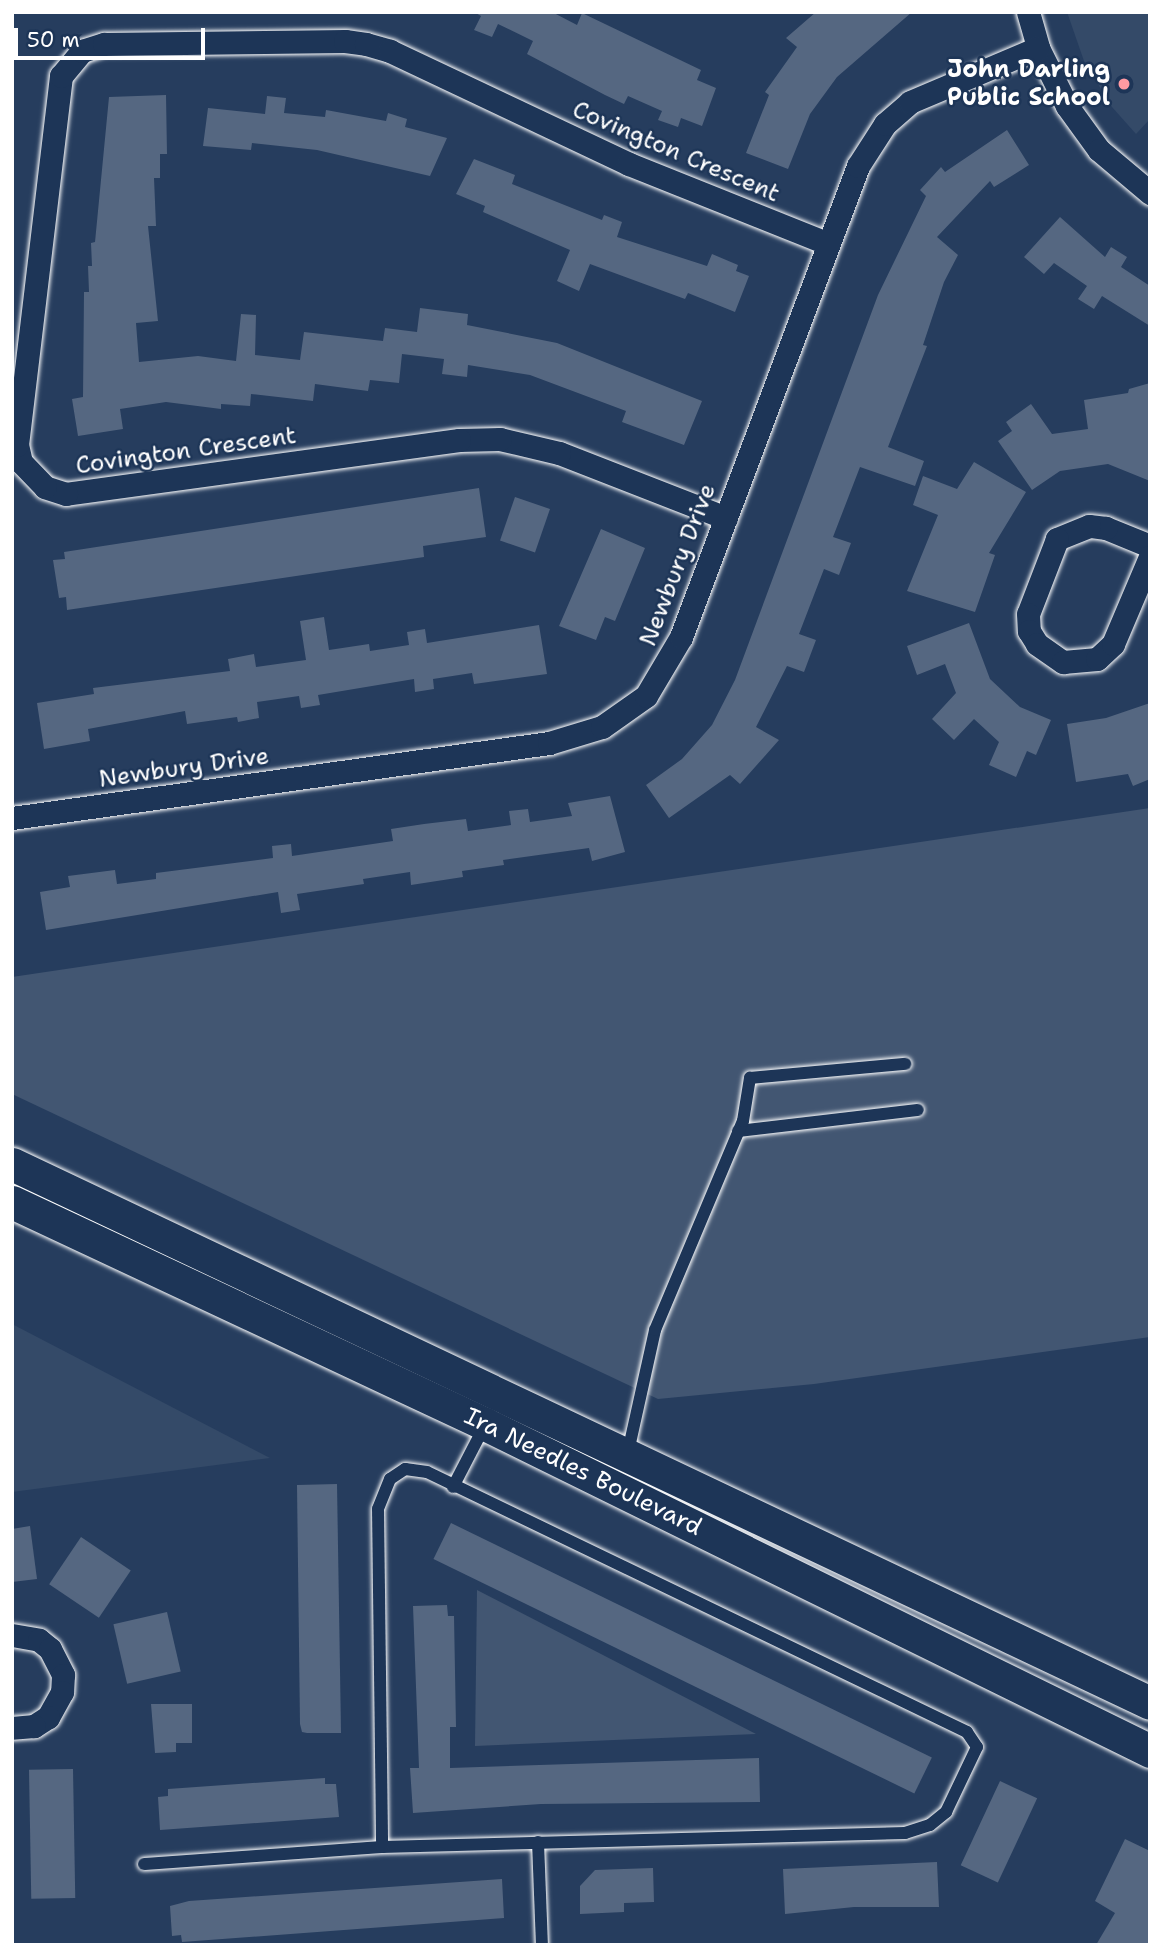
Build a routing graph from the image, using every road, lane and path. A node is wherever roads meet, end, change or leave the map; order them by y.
1 (1028, 12) edge
2 (1038, 48) junction
3 (1150, 193) edge
4 (827, 243) junction
5 (726, 518) junction
6 (1150, 546) edge
7 (1150, 557) edge
8 (12, 818) edge
9 (905, 1064) dead end
10 (918, 1110) dead end
11 (738, 1131) junction
12 (12, 1164) edge
13 (12, 1202) edge
14 (485, 1424) junction
15 (628, 1452) junction
16 (453, 1486) junction
17 (12, 1635) edge
18 (1150, 1703) edge
19 (12, 1728) edge
20 (1150, 1751) edge
21 (538, 1842) junction
22 (382, 1847) junction
23 (144, 1864) dead end
24 (542, 1945) edge

1 - 2 street
2 - 3 street
2 - 4 street, Newbury Drive
4 - 5 street, Newbury Drive
4 - 5 street, Covington Crescent
5 - 8 street, Newbury Drive
6 - 7 street
9 - 11 lane
10 - 11 lane
11 - 15 lane
12 - 15 main road, Ira Needles Boulevard
13 - 14 main road, Ira Needles Boulevard
14 - 16 lane
14 - 20 main road, Ira Needles Boulevard
15 - 18 main road, Ira Needles Boulevard
16 - 21 lane
16 - 22 lane
17 - 19 street
21 - 22 lane
21 - 24 lane
22 - 23 lane

